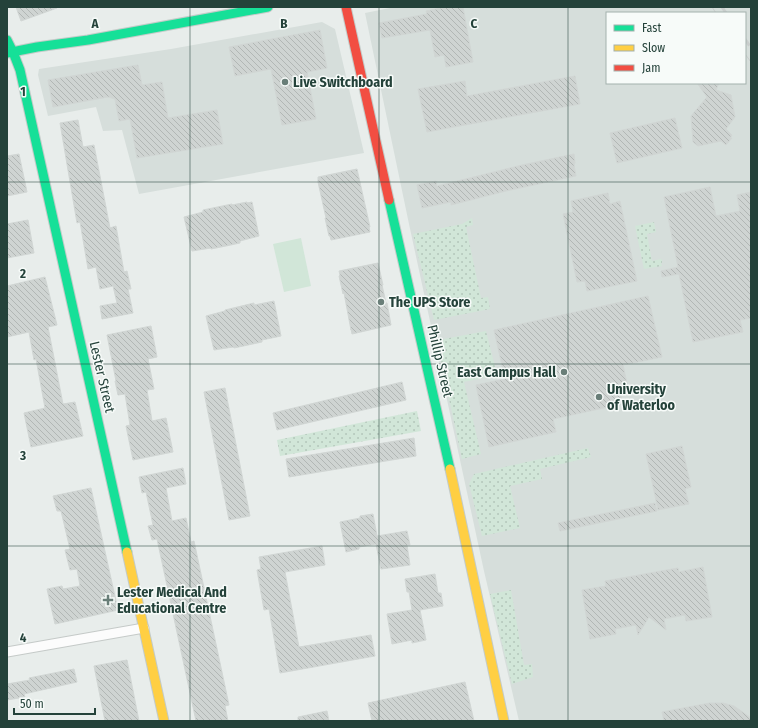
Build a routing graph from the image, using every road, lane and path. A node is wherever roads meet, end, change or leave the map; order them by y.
1 (268, 7) edge
2 (346, 7) edge
3 (7, 40) edge
4 (10, 53) edge
5 (144, 628) junction
6 (7, 652) edge
7 (164, 721) edge
8 (504, 721) edge

1 - 4 street
2 - 8 street, Phillip Street
3 - 4 street, Lester Street
4 - 5 street, Lester Street
5 - 6 street
5 - 7 street, Lester Street

